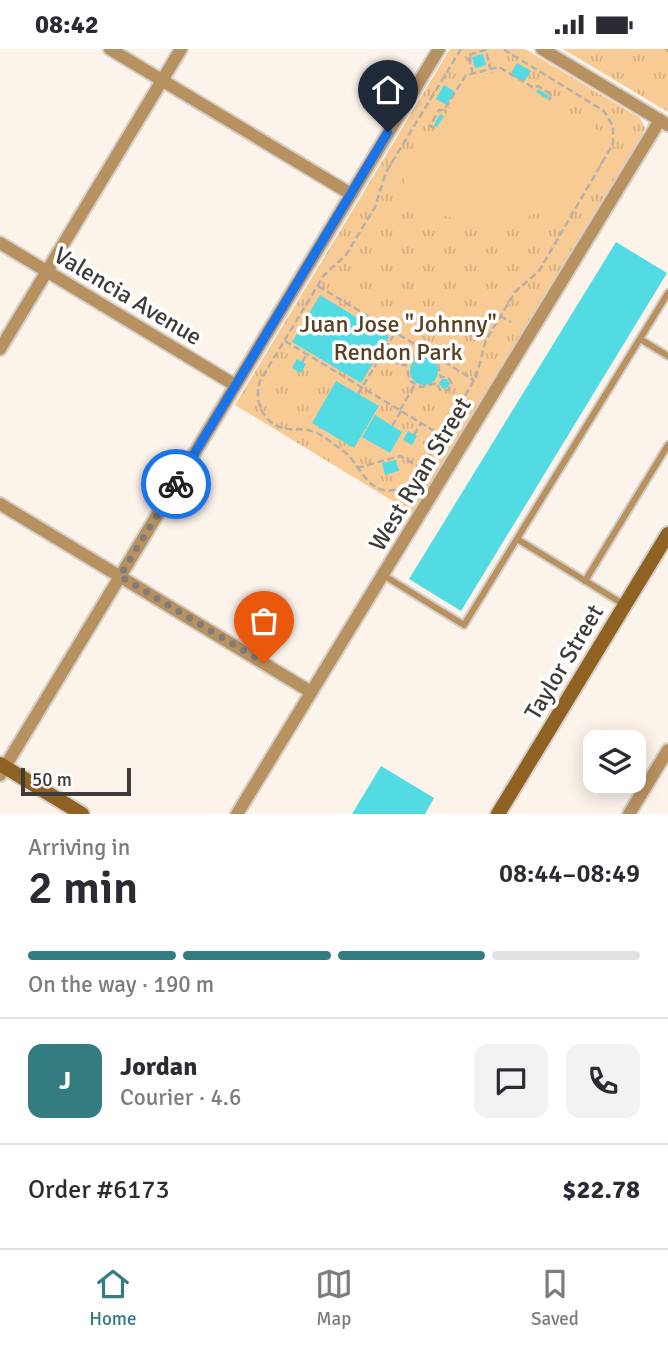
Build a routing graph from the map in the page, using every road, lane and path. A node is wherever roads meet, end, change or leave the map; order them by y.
1 (110, 49) edge
2 (180, 49) edge
3 (439, 49) edge
4 (461, 49) edge
5 (503, 49) edge
6 (542, 49) edge
7 (476, 51) edge
8 (491, 69) junction
9 (472, 73) junction
10 (162, 80) junction
11 (549, 100) dead end
12 (664, 123) edge
13 (435, 128) dead end
14 (351, 194) junction
15 (0, 243) edge
16 (47, 271) junction
17 (318, 286) junction
18 (668, 293) edge
19 (500, 316) junction
20 (511, 323) dead end
21 (395, 333) junction
22 (640, 339) junction
23 (285, 341) junction
24 (0, 349) edge
25 (307, 354) junction
26 (433, 355) junction
27 (668, 356) edge
28 (410, 359) junction
29 (302, 362) dead end
30 (406, 365) junction
31 (440, 377) junction
32 (474, 380) junction
33 (437, 383) junction
34 (415, 384) junction
35 (235, 385) junction
36 (362, 387) junction
37 (358, 394) dead end
38 (401, 410) junction
39 (421, 423) junction
40 (392, 426) dead end
41 (415, 435) dead end
42 (441, 435) junction
43 (668, 445) edge
44 (357, 468) junction
45 (421, 468) junction
46 (0, 504) edge
47 (668, 534) edge
48 (517, 539) junction
49 (383, 575) junction
50 (120, 576) junction
51 (585, 581) junction
52 (625, 605) junction
53 (312, 692) junction
54 (668, 750) edge
55 (2, 769) edge
56 (82, 814) edge
57 (237, 814) edge
58 (498, 814) edge
59 (629, 814) edge

1 - 10 street
2 - 10 street
3 - 14 street
4 - 17 path
5 - 19 path
6 - 12 street
7 - 8 path
7 - 9 path
8 - 9 path
8 - 11 path
9 - 13 path
10 - 14 street
10 - 16 street
12 - 49 street, West Ryan Street
14 - 35 street
15 - 16 street, Valencia Avenue
16 - 24 street
16 - 35 street, Valencia Avenue
17 - 21 path
17 - 23 path
18 - 22 lane
19 - 20 path
19 - 32 path
21 - 26 path
21 - 36 path
22 - 27 lane
22 - 48 lane
23 - 25 path
23 - 44 path
25 - 29 path
25 - 36 path
26 - 28 path
26 - 31 path
26 - 32 path
28 - 30 path
28 - 30 path
30 - 34 path
31 - 33 path
31 - 33 path
32 - 42 path
33 - 34 path
34 - 38 path
35 - 50 street
36 - 37 path
36 - 38 path
38 - 39 path
38 - 40 path
39 - 41 path
39 - 42 path
42 - 45 path
43 - 51 lane
44 - 45 path
44 - 45 path
46 - 50 street
47 - 52 street, Taylor Street
48 - 49 lane
48 - 51 lane
49 - 53 street, West Ryan Street
50 - 53 street
50 - 55 street
51 - 52 lane
52 - 58 street, Taylor Street
53 - 57 street, West Ryan Street
54 - 59 street
55 - 56 street

